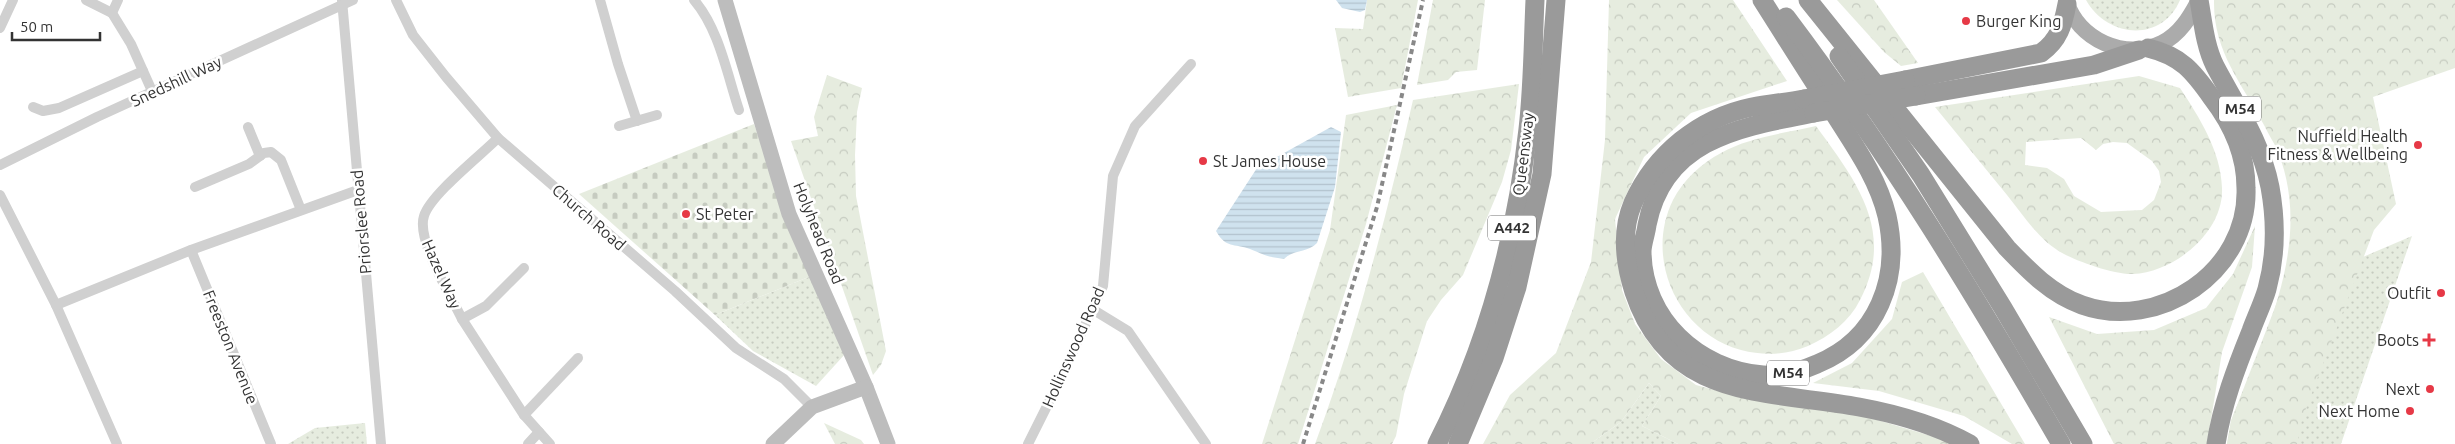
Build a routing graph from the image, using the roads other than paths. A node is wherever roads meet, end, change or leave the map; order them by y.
1 (13, 0) edge
2 (86, 0) edge
3 (118, 0) edge
4 (353, 0) edge
5 (396, 0) edge
6 (600, 0) edge
7 (694, 0) edge
8 (725, 0) edge
9 (1535, 0) edge
10 (1556, 0) edge
11 (1762, 0) edge
12 (1773, 0) edge
13 (1800, 0) edge
14 (1808, 0) edge
15 (2199, 0) edge
16 (2067, 2) edge
17 (343, 3) edge
18 (112, 13) junction
19 (0, 28) edge
20 (2144, 49) junction
21 (1191, 64) dead end
22 (143, 71) junction
23 (152, 92) junction
24 (1809, 106) junction
25 (33, 107) dead end
26 (739, 110) dead end
27 (656, 115) dead end
28 (637, 121) junction
29 (619, 126) dead end
30 (248, 127) dead end
31 (498, 138) junction
32 (260, 156) junction
33 (0, 165) edge
34 (195, 187) dead end
35 (358, 190) junction
36 (0, 196) edge
37 (301, 210) junction
38 (191, 250) junction
39 (524, 268) dead end
40 (56, 305) junction
41 (1092, 310) junction
42 (462, 319) junction
43 (578, 358) dead end
44 (866, 387) junction
45 (812, 407) junction
46 (524, 415) junction
47 (539, 432) junction
48 (117, 444) edge
49 (271, 444) edge
50 (381, 444) edge
51 (528, 444) edge
52 (550, 444) edge
53 (773, 444) edge
54 (888, 444) edge
55 (1028, 444) edge
56 (1206, 444) edge
57 (1437, 444) edge
58 (1458, 444) edge
59 (1970, 444) edge
60 (2061, 444) edge
61 (2083, 444) edge
62 (2216, 444) edge

1 - 19 street
2 - 18 street
3 - 18 street
4 - 17 street, Snedshill Way
5 - 31 street, Church Road
6 - 28 street
7 - 26 street
8 - 44 main road, Holyhead Road
9 - 57 highway, Queensway / A442
10 - 58 highway, Queensway / A442
11 - 24 highway, M54
12 - 60 highway
13 - 61 highway
14 - 20 highway, M54
15 - 20 main road
15 - 62 highway, M54
16 - 20 main road
16 - 24 highway, M54, bridge
17 - 23 street, Snedshill Way
17 - 35 street, Priorslee Road
18 - 22 street
20 - 24 highway, M54, bridge
21 - 41 street, Hollinswood Road
22 - 23 street
22 - 25 street
23 - 33 street, Snedshill Way
24 - 59 highway, M54
27 - 28 street
28 - 29 street
30 - 32 street
31 - 42 street, Hazel Way
31 - 45 street, Church Road
32 - 34 street
32 - 37 street
35 - 37 street
35 - 50 street, Priorslee Road
36 - 40 street
37 - 38 street
38 - 40 street
38 - 49 street, Freeston Avenue
39 - 42 street, Hazel Way
40 - 48 street
41 - 55 street, Hollinswood Road
41 - 56 street
42 - 46 street, Hazel Way
43 - 46 street
44 - 45 main road
44 - 54 main road, Holyhead Road
45 - 53 main road
46 - 47 street, Hazel Way
47 - 51 street
47 - 52 street, Hazel Way

